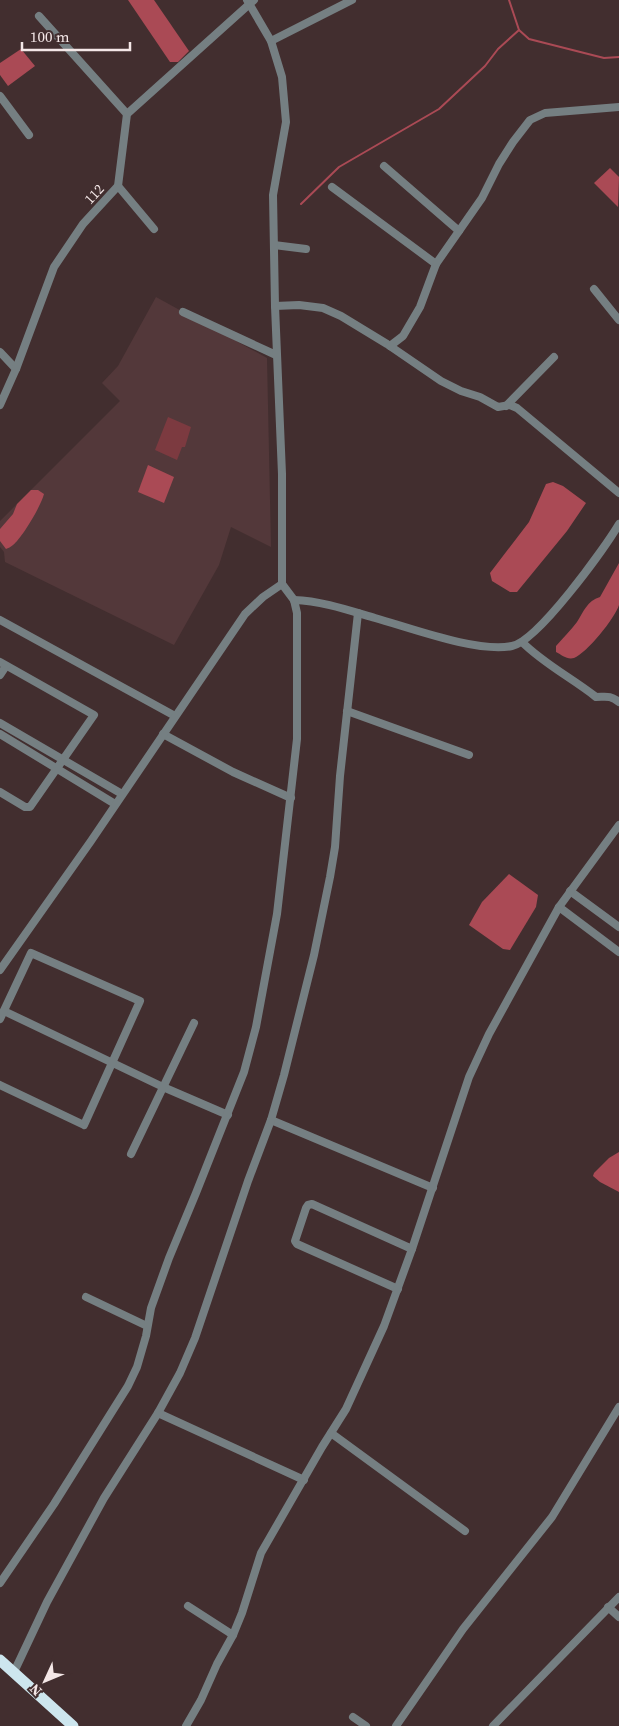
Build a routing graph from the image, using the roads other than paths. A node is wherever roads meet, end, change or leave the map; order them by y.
1 (352, 0) edge
2 (251, 2) edge
3 (39, 16) dead end
4 (271, 41) junction
5 (0, 96) edge
6 (619, 108) edge
7 (127, 114) junction
8 (29, 135) dead end
9 (384, 166) dead end
10 (118, 186) junction
11 (332, 187) dead end
12 (154, 230) dead end
13 (459, 231) junction
14 (274, 245) junction
15 (306, 249) dead end
16 (436, 264) junction
17 (594, 289) dead end
18 (275, 306) junction
19 (183, 312) dead end
20 (619, 320) edge
21 (390, 346) junction
22 (0, 352) edge
23 (276, 355) junction
24 (554, 357) dead end
25 (16, 369) junction
26 (0, 405) edge
27 (506, 406) junction
28 (619, 492) edge
29 (619, 524) edge
30 (282, 584) junction
31 (294, 600) junction
32 (358, 613) junction
33 (0, 620) edge
34 (522, 642) junction
35 (3, 664) edge
36 (0, 675) edge
37 (619, 702) edge
38 (347, 710) junction
39 (175, 716) junction
40 (0, 722) edge
41 (0, 734) edge
42 (163, 734) junction
43 (469, 755) dead end
44 (63, 760) junction
45 (57, 768) junction
46 (0, 792) edge
47 (122, 794) junction
48 (291, 798) junction
49 (115, 804) junction
50 (619, 825) edge
51 (570, 891) junction
52 (559, 907) junction
53 (619, 927) edge
54 (619, 952) edge
55 (0, 970) edge
56 (2, 1015) edge
57 (194, 1023) dead end
58 (112, 1063) junction
59 (0, 1085) edge
60 (163, 1087) junction
61 (228, 1115) junction
62 (270, 1120) junction
63 (131, 1154) dead end
64 (433, 1188) junction
65 (412, 1249) junction
66 (398, 1289) junction
67 (86, 1296) dead end
68 (147, 1326) junction
69 (619, 1407) edge
70 (158, 1414) junction
71 (331, 1433) junction
72 (304, 1480) junction
73 (465, 1531) dead end
74 (0, 1583) edge
75 (619, 1597) edge
76 (188, 1606) dead end
77 (608, 1607) junction
78 (619, 1617) edge
79 (233, 1635) junction
80 (0, 1660) edge
81 (14, 1672) junction
82 (353, 1717) dead end
83 (73, 1726) edge
84 (186, 1726) edge
85 (366, 1726) edge
86 (396, 1726) edge
87 (493, 1726) edge

1 - 4 street
2 - 4 street
2 - 7 street
3 - 7 street
4 - 14 street
5 - 8 street
6 - 13 street
7 - 10 street, 112
9 - 13 street
10 - 12 street
10 - 25 street, 112
11 - 16 street
13 - 16 street
14 - 15 street
14 - 18 street
16 - 21 street
17 - 20 street
18 - 21 street
18 - 23 street
19 - 23 street
21 - 27 street
22 - 25 street
23 - 30 street
24 - 27 street
25 - 26 street, 112
27 - 28 street
29 - 34 street
30 - 31 street
30 - 39 street
31 - 32 street
31 - 48 street
32 - 34 street
32 - 38 street
33 - 39 street
34 - 37 street
35 - 36 street
35 - 44 street
38 - 43 street
38 - 62 street
39 - 42 street
40 - 44 street
41 - 45 street
42 - 47 street
42 - 48 street
44 - 45 street
44 - 47 street
45 - 46 street
45 - 49 street
47 - 49 street
48 - 61 street
49 - 55 street
50 - 51 street
51 - 52 street
51 - 53 street
52 - 54 street
52 - 64 street
56 - 58 street
56 - 58 street
57 - 60 street
58 - 59 street
58 - 60 street
60 - 61 street
60 - 63 street
61 - 68 street
62 - 64 street
62 - 70 street
64 - 65 street
65 - 66 street
65 - 66 street
66 - 71 street
67 - 68 street
68 - 74 street
69 - 86 street
70 - 72 street
70 - 81 street
71 - 72 street
71 - 73 street
72 - 79 street
75 - 77 street
76 - 79 street
77 - 78 street
77 - 87 street
79 - 84 street
80 - 81 highway
81 - 83 highway
82 - 85 street

